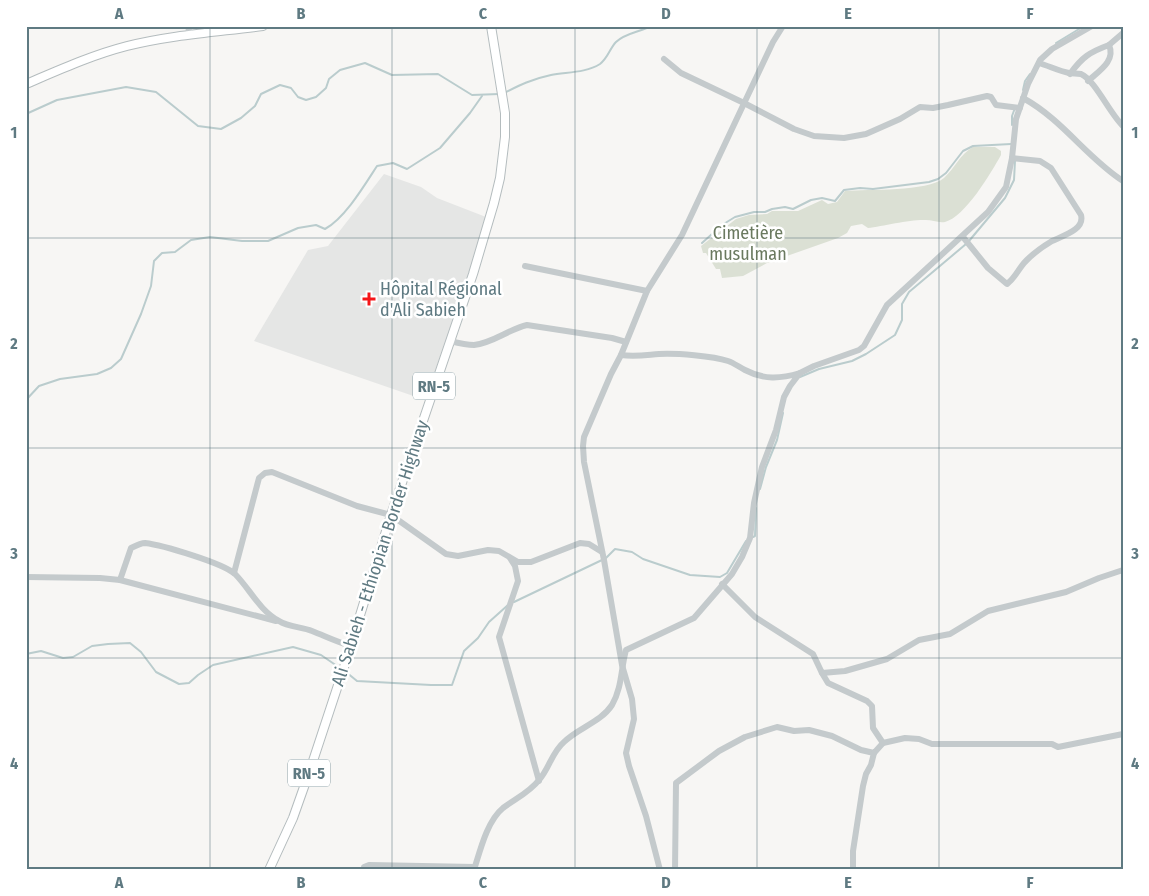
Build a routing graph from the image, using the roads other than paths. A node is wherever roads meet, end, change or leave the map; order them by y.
1 (188, 26) edge
2 (263, 26) edge
3 (492, 26) edge
4 (783, 26) edge
5 (1092, 26) edge
6 (1123, 33) edge
7 (190, 35) junction
8 (1109, 44) junction
9 (664, 59) dead end
10 (1039, 63) junction
11 (1070, 74) junction
12 (1088, 81) junction
13 (26, 84) edge
14 (1023, 98) junction
15 (744, 103) junction
16 (1020, 108) junction
17 (1123, 126) edge
18 (1012, 158) junction
19 (1123, 181) edge
20 (963, 236) junction
21 (525, 266) dead end
22 (647, 291) junction
23 (450, 341) junction
24 (626, 342) junction
25 (621, 355) junction
26 (800, 373) junction
27 (391, 516) junction
28 (602, 552) junction
29 (509, 557) junction
30 (1123, 570) edge
31 (234, 573) junction
32 (26, 577) edge
33 (120, 580) junction
34 (722, 584) junction
35 (279, 622) junction
36 (351, 646) junction
37 (622, 665) junction
38 (822, 673) junction
39 (1123, 734) edge
40 (883, 743) junction
41 (874, 753) junction
42 (539, 781) junction
43 (424, 868) edge
44 (474, 868) edge
45 (269, 870) edge
46 (364, 870) edge
47 (660, 870) edge
48 (674, 870) edge
49 (853, 870) edge

1 - 7 street
2 - 7 main road
3 - 23 main road, Ali Sabieh - Ethiopian Border Highway / RN-5
4 - 15 street
5 - 10 street
6 - 8 street
7 - 13 main road
8 - 11 street
8 - 12 street
9 - 15 street
10 - 11 street
10 - 14 street
11 - 12 street
12 - 17 street
14 - 16 street
14 - 19 street
15 - 16 street
15 - 22 street
16 - 18 street
18 - 20 street
18 - 20 street
20 - 26 street
21 - 22 street
22 - 24 street
23 - 24 street
23 - 27 main road, Ali Sabieh - Ethiopian Border Highway / RN-5
24 - 25 street
25 - 26 street
25 - 28 street
26 - 34 street
27 - 29 street
27 - 31 street
27 - 36 main road, Ali Sabieh - Ethiopian Border Highway / RN-5
28 - 29 street
28 - 37 street
29 - 42 street
30 - 38 street
31 - 33 street
31 - 35 street
32 - 33 street
33 - 35 street
34 - 37 street
34 - 38 street
35 - 36 street
36 - 45 main road, Ali Sabieh - Ethiopian Border Highway / RN-5
37 - 42 street
37 - 47 street
38 - 40 street
39 - 40 street
40 - 41 street
41 - 48 street
41 - 49 street
42 - 44 street
43 - 44 street
43 - 46 street

